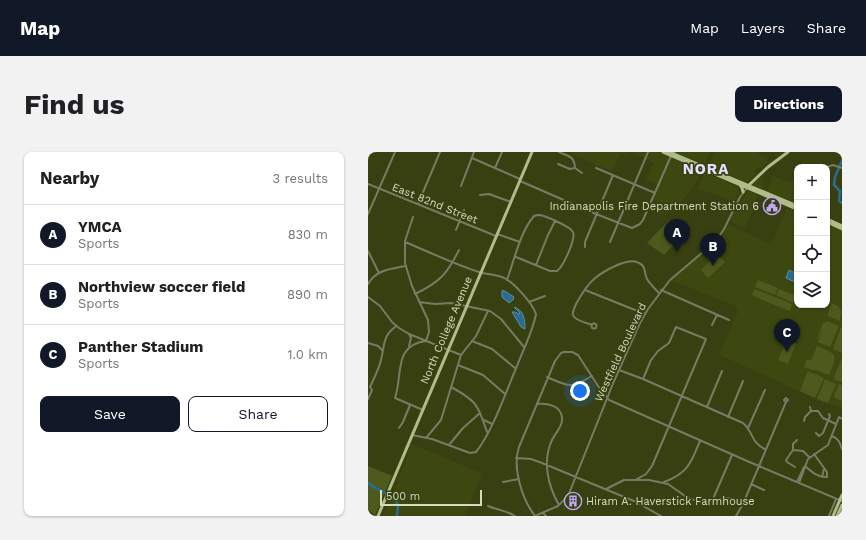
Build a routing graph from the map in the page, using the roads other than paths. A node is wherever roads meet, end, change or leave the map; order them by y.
1 (395, 152) edge
2 (440, 152) edge
3 (474, 152) edge
4 (502, 152) edge
5 (532, 152) edge
6 (559, 152) edge
7 (648, 152) edge
8 (663, 152) edge
9 (669, 152) edge
10 (788, 152) edge
11 (673, 153) edge
12 (472, 158) junction
13 (558, 164) dead end
14 (830, 166) edge
15 (841, 167) edge
16 (495, 168) junction
17 (575, 168) junction
18 (596, 168) dead end
19 (582, 173) dead end
20 (613, 175) junction
21 (520, 180) junction
22 (752, 182) junction
23 (368, 184) edge
24 (634, 184) junction
25 (740, 185) junction
26 (461, 186) dead end
27 (747, 187) junction
28 (754, 188) junction
29 (379, 189) junction
30 (743, 192) junction
31 (655, 193) junction
32 (480, 195) dead end
33 (510, 202) junction
34 (418, 204) junction
35 (794, 207) edge
36 (794, 207) edge
37 (464, 210) dead end
38 (368, 214) edge
39 (596, 214) junction
40 (413, 217) dead end
41 (459, 221) junction
42 (555, 221) junction
43 (830, 222) edge
44 (618, 223) junction
45 (842, 227) edge
46 (456, 230) dead end
47 (497, 235) junction
48 (405, 242) junction
49 (521, 242) junction
50 (610, 242) dead end
51 (585, 247) dead end
52 (459, 250) dead end
53 (368, 251) edge
54 (516, 257) junction
55 (453, 261) junction
56 (536, 265) junction
57 (405, 266) junction
58 (379, 273) junction
59 (480, 273) junction
60 (508, 280) junction
61 (368, 284) edge
62 (584, 290) junction
63 (661, 290) junction
64 (659, 293) junction
65 (416, 294) junction
66 (545, 296) dead end
67 (368, 297) edge
68 (419, 302) junction
69 (528, 302) junction
70 (466, 307) junction
71 (488, 310) junction
72 (645, 314) junction
73 (717, 315) junction
74 (729, 320) dead end
75 (592, 325) dead end
76 (712, 325) dead end
77 (396, 326) junction
78 (409, 334) junction
79 (426, 341) junction
80 (472, 341) junction
81 (383, 343) junction
82 (368, 344) edge
83 (378, 346) junction
84 (409, 346) junction
85 (524, 347) junction
86 (382, 350) junction
87 (448, 350) junction
88 (461, 355) junction
89 (458, 365) junction
90 (515, 368) junction
91 (619, 370) junction
92 (722, 372) dead end
93 (592, 376) junction
94 (547, 377) junction
95 (643, 379) junction
96 (743, 381) dead end
97 (451, 387) junction
98 (765, 390) dead end
99 (505, 394) junction
100 (682, 396) junction
101 (607, 398) junction
102 (368, 399) edge
103 (786, 402) dead end
104 (536, 404) junction
105 (410, 405) junction
106 (707, 407) junction
107 (810, 407) dead end
108 (423, 410) junction
109 (812, 411) junction
110 (480, 413) junction
111 (830, 414) dead end
112 (728, 416) junction
113 (842, 419) edge
114 (483, 420) junction
115 (804, 421) dead end
116 (828, 421) junction
117 (492, 424) junction
118 (836, 424) junction
119 (669, 427) junction
120 (399, 428) dead end
121 (748, 428) junction
122 (816, 432) dead end
123 (488, 433) junction
124 (412, 435) junction
125 (832, 436) junction
126 (426, 438) junction
127 (797, 440) dead end
128 (700, 441) junction
129 (449, 445) junction
130 (842, 445) edge
131 (765, 449) junction
132 (842, 449) edge
133 (793, 450) junction
134 (732, 454) junction
135 (814, 454) junction
136 (516, 458) junction
137 (809, 458) junction
138 (547, 465) junction
139 (758, 466) junction
140 (805, 466) junction
141 (795, 467) dead end
142 (824, 469) junction
143 (576, 476) junction
144 (822, 477) junction
145 (519, 479) junction
146 (638, 479) junction
147 (503, 482) dead end
148 (663, 482) junction
149 (798, 482) junction
150 (751, 484) junction
151 (606, 489) junction
152 (764, 490) dead end
153 (842, 495) edge
154 (713, 499) junction
155 (836, 499) junction
156 (841, 501) edge
157 (743, 503) junction
158 (559, 505) junction
159 (842, 505) edge
160 (488, 506) dead end
161 (543, 513) junction
162 (378, 516) edge
163 (515, 516) edge
164 (535, 516) edge
165 (546, 516) edge
166 (662, 516) edge
167 (736, 516) edge
168 (829, 516) edge
169 (833, 516) edge
170 (837, 516) edge

1 - 29 street
2 - 34 street
3 - 12 street
4 - 16 street
5 - 21 main road, North College Avenue
6 - 17 street
7 - 24 street
8 - 11 main road
9 - 11 main road
10 - 22 main road, Westfield Boulevard
11 - 25 main road
11 - 27 main road
11 - 31 street
12 - 16 street
12 - 26 street
13 - 17 street
14 - 15 street
16 - 21 street
17 - 19 street
18 - 20 street
20 - 24 street
20 - 39 street
21 - 33 main road, North College Avenue
21 - 39 street
22 - 27 main road, Westfield Boulevard
22 - 28 main road
23 - 29 street, East 82nd Street
24 - 31 street
24 - 44 street
25 - 27 main road
25 - 30 main road
27 - 28 main road
27 - 30 street, Westfield Boulevard
27 - 35 main road
28 - 36 main road
29 - 34 street, East 82nd Street
29 - 38 street
30 - 63 street, Westfield Boulevard
31 - 44 street
32 - 33 street
33 - 47 main road, North College Avenue
34 - 41 street, East 82nd Street
37 - 41 street
39 - 44 street
39 - 51 street
40 - 48 street
41 - 46 street
41 - 47 street, East 82nd Street
42 - 49 street
42 - 56 street
42 - 56 street
43 - 45 main road
44 - 50 street
47 - 49 street, East 82nd Street
47 - 59 main road, North College Avenue
48 - 55 street
48 - 57 street
49 - 54 street
52 - 55 street
53 - 58 street
54 - 56 street
54 - 60 street
55 - 59 street
55 - 65 street
57 - 58 street
57 - 65 street
58 - 61 street
59 - 60 street
59 - 70 main road, North College Avenue
60 - 69 street
62 - 64 street
62 - 72 street
62 - 75 street
63 - 64 street, Westfield Boulevard
63 - 73 street
64 - 72 street, Westfield Boulevard
65 - 68 street
66 - 69 street
67 - 77 street
68 - 70 street
68 - 79 street
69 - 85 street
70 - 71 street
70 - 87 main road, North College Avenue
71 - 80 street
71 - 85 street
72 - 91 street, Westfield Boulevard
73 - 74 street
73 - 76 street
77 - 78 street
77 - 81 street
78 - 79 street
78 - 84 street
79 - 84 street
79 - 87 street
80 - 88 street
80 - 90 street
81 - 83 street
81 - 86 street
82 - 83 street
83 - 86 street
84 - 105 street
85 - 90 street
86 - 102 street
87 - 88 street
87 - 108 main road, North College Avenue
88 - 89 street
89 - 97 street
89 - 99 street
90 - 99 street
91 - 95 street
91 - 101 street, Westfield Boulevard
92 - 106 street
93 - 94 street
93 - 94 street
93 - 101 street
94 - 104 street
95 - 100 street
95 - 100 street
96 - 112 street
97 - 110 street
97 - 126 street
98 - 121 street
99 - 117 street
100 - 106 street
100 - 119 street
101 - 119 street
101 - 143 street, Westfield Boulevard
103 - 131 street
104 - 136 street
104 - 138 street
105 - 108 street
105 - 120 street
106 - 112 street
107 - 109 street
108 - 124 main road, North College Avenue
109 - 115 street
109 - 116 street
110 - 114 street
110 - 129 street
111 - 116 street
112 - 121 street
113 - 118 street
114 - 117 street
114 - 123 street
116 - 118 street
116 - 122 street
117 - 123 street
118 - 125 street
119 - 128 street
119 - 146 street
121 - 131 street
123 - 129 street
124 - 126 street
124 - 162 main road, North College Avenue
125 - 130 street
125 - 135 street
126 - 129 street
127 - 133 street
128 - 134 street
128 - 148 street
130 - 132 street
131 - 139 street
133 - 137 street
133 - 141 street
134 - 139 street
134 - 154 street
135 - 137 street
135 - 142 street
136 - 138 street
136 - 145 street
137 - 140 street
138 - 143 street
138 - 158 street
139 - 149 street
139 - 150 street
140 - 144 street
140 - 149 street
142 - 144 street
142 - 144 street
143 - 151 street
143 - 158 street, Westfield Boulevard
145 - 147 street
145 - 164 street
146 - 148 street
146 - 151 street
148 - 154 street
149 - 155 street
150 - 152 street
150 - 157 street
151 - 166 street
153 - 156 main road
154 - 157 street
155 - 156 street
155 - 168 street
156 - 169 main road
157 - 167 street
158 - 161 street, Westfield Boulevard
159 - 170 main road
160 - 163 street
161 - 164 street, Westfield Boulevard
161 - 165 street

